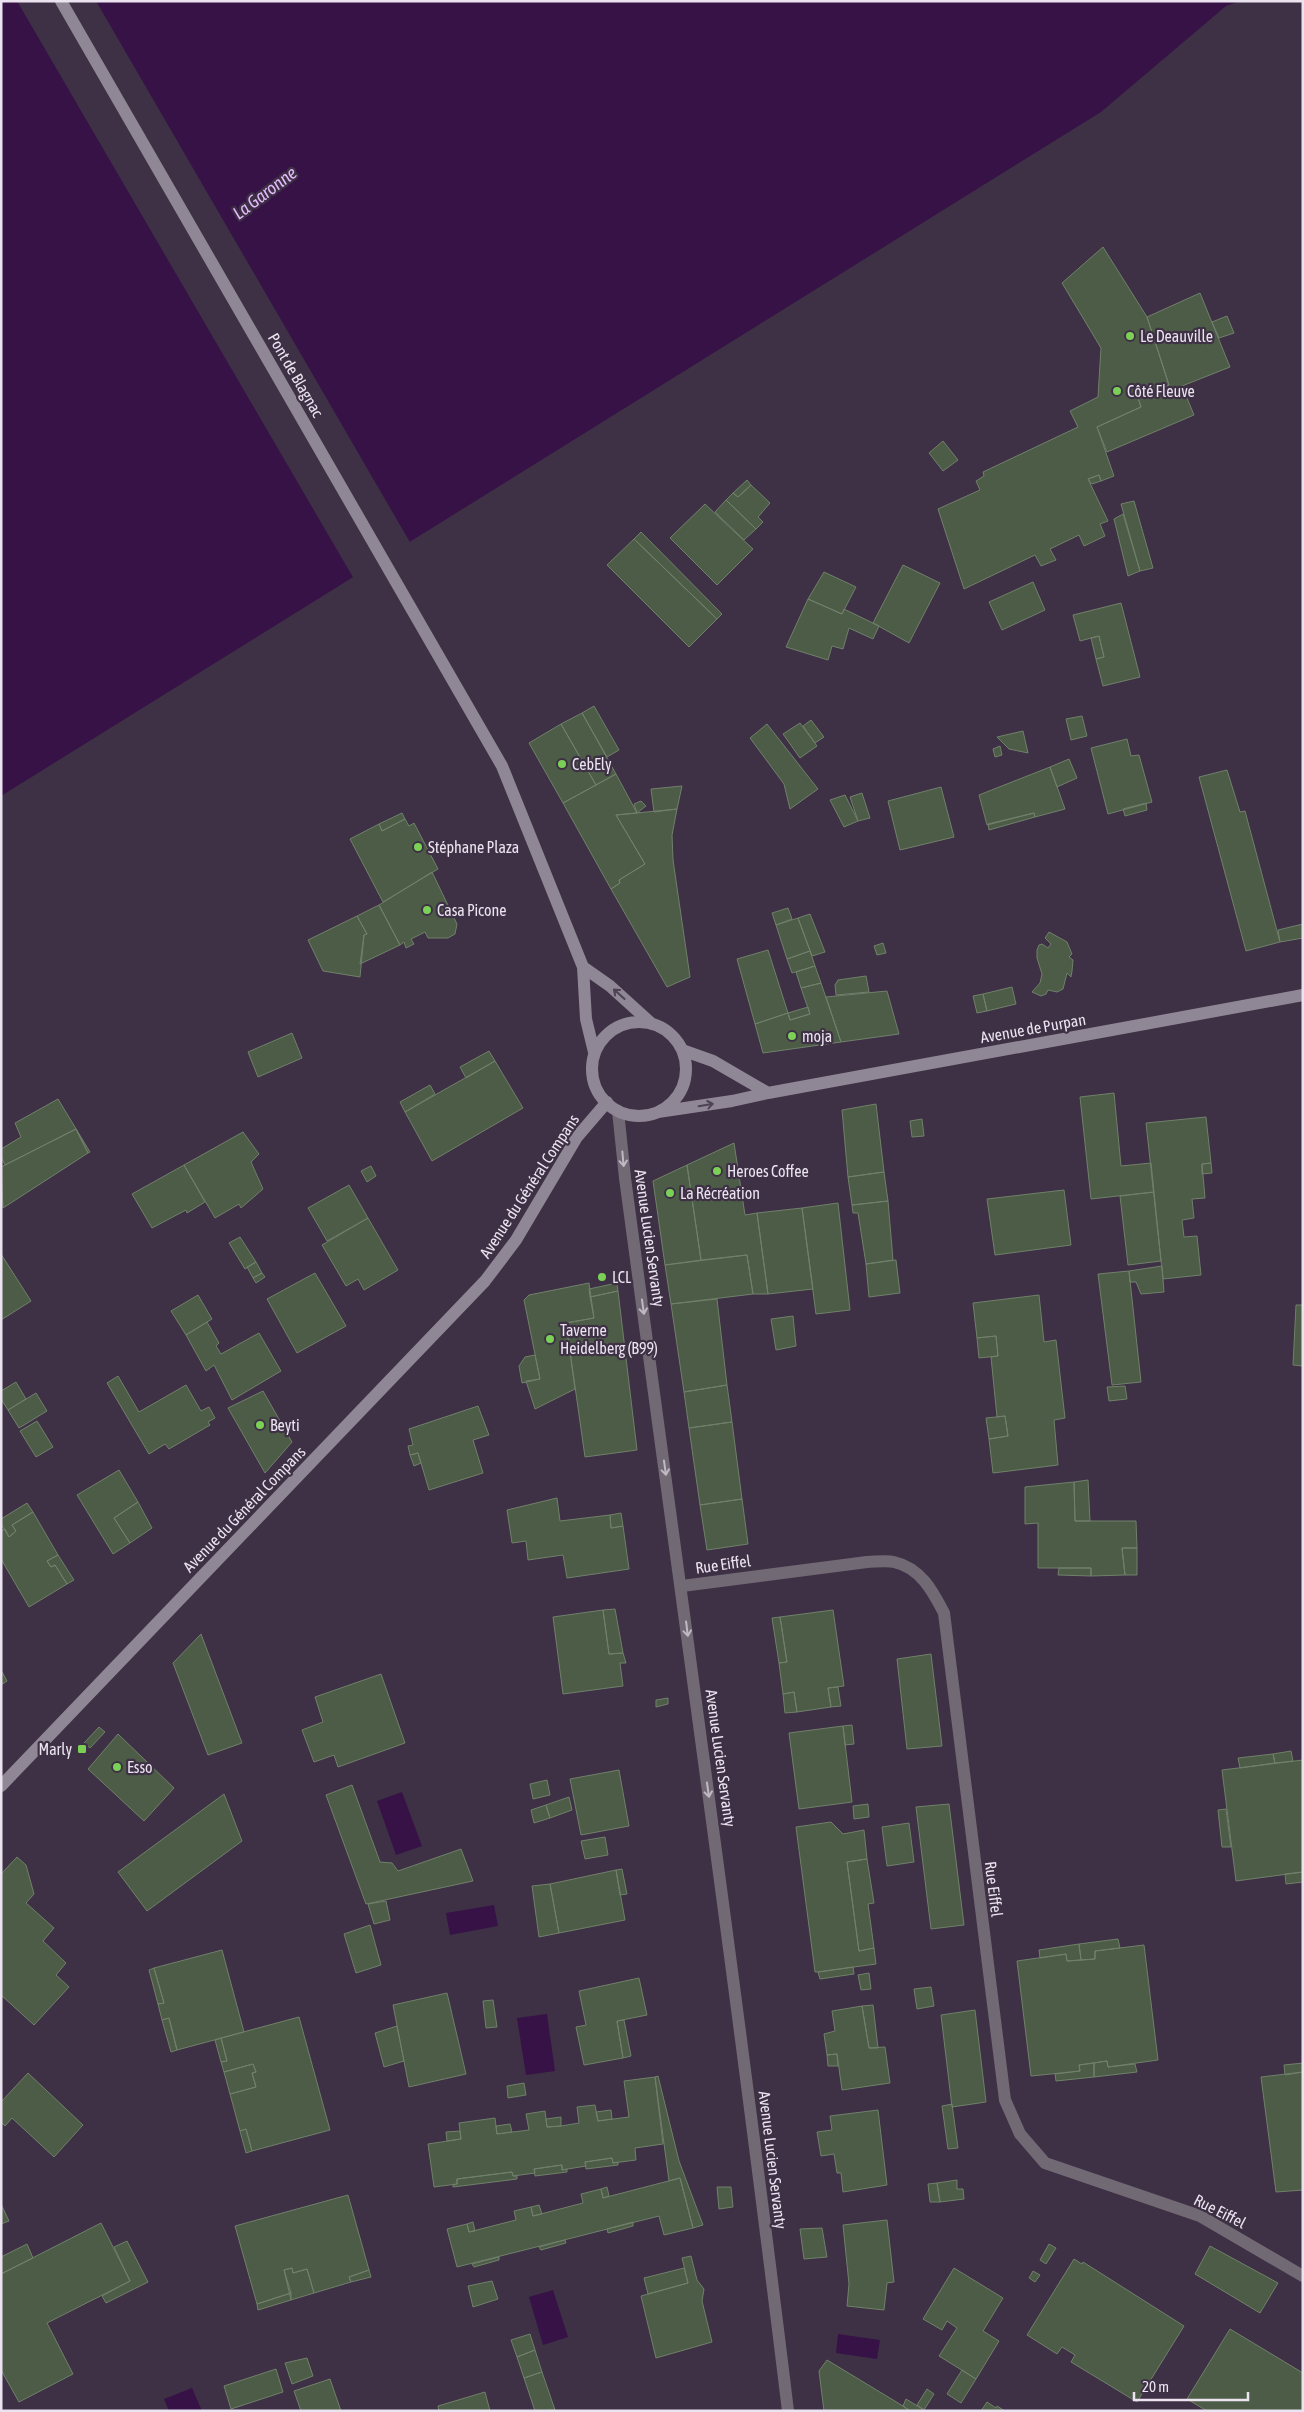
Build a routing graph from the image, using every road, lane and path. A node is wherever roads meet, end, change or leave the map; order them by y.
1 (61, 1) edge
2 (583, 966) junction
3 (1303, 995) edge
4 (653, 1025) junction
5 (682, 1050) junction
6 (594, 1052) junction
7 (768, 1092) junction
8 (607, 1102) junction
9 (618, 1111) junction
10 (658, 1112) junction
11 (682, 1586) junction
12 (1, 1786) edge
13 (1303, 2276) edge
14 (788, 2411) edge

1 - 2 main road, Pont de Blagnac
4 -> 2 main road
2 - 6 main road
3 - 7 main road, Avenue de Purpan
4 - 5 main road
4 - 6 main road
5 - 7 main road
5 - 10 main road
6 - 8 main road
10 -> 7 main road, Avenue de Purpan
8 - 9 main road
8 - 12 main road, Avenue du Général Compans
9 - 10 main road
9 -> 11 street, Avenue Lucien Servanty
11 - 13 street, Rue Eiffel
11 -> 14 street, Avenue Lucien Servanty

